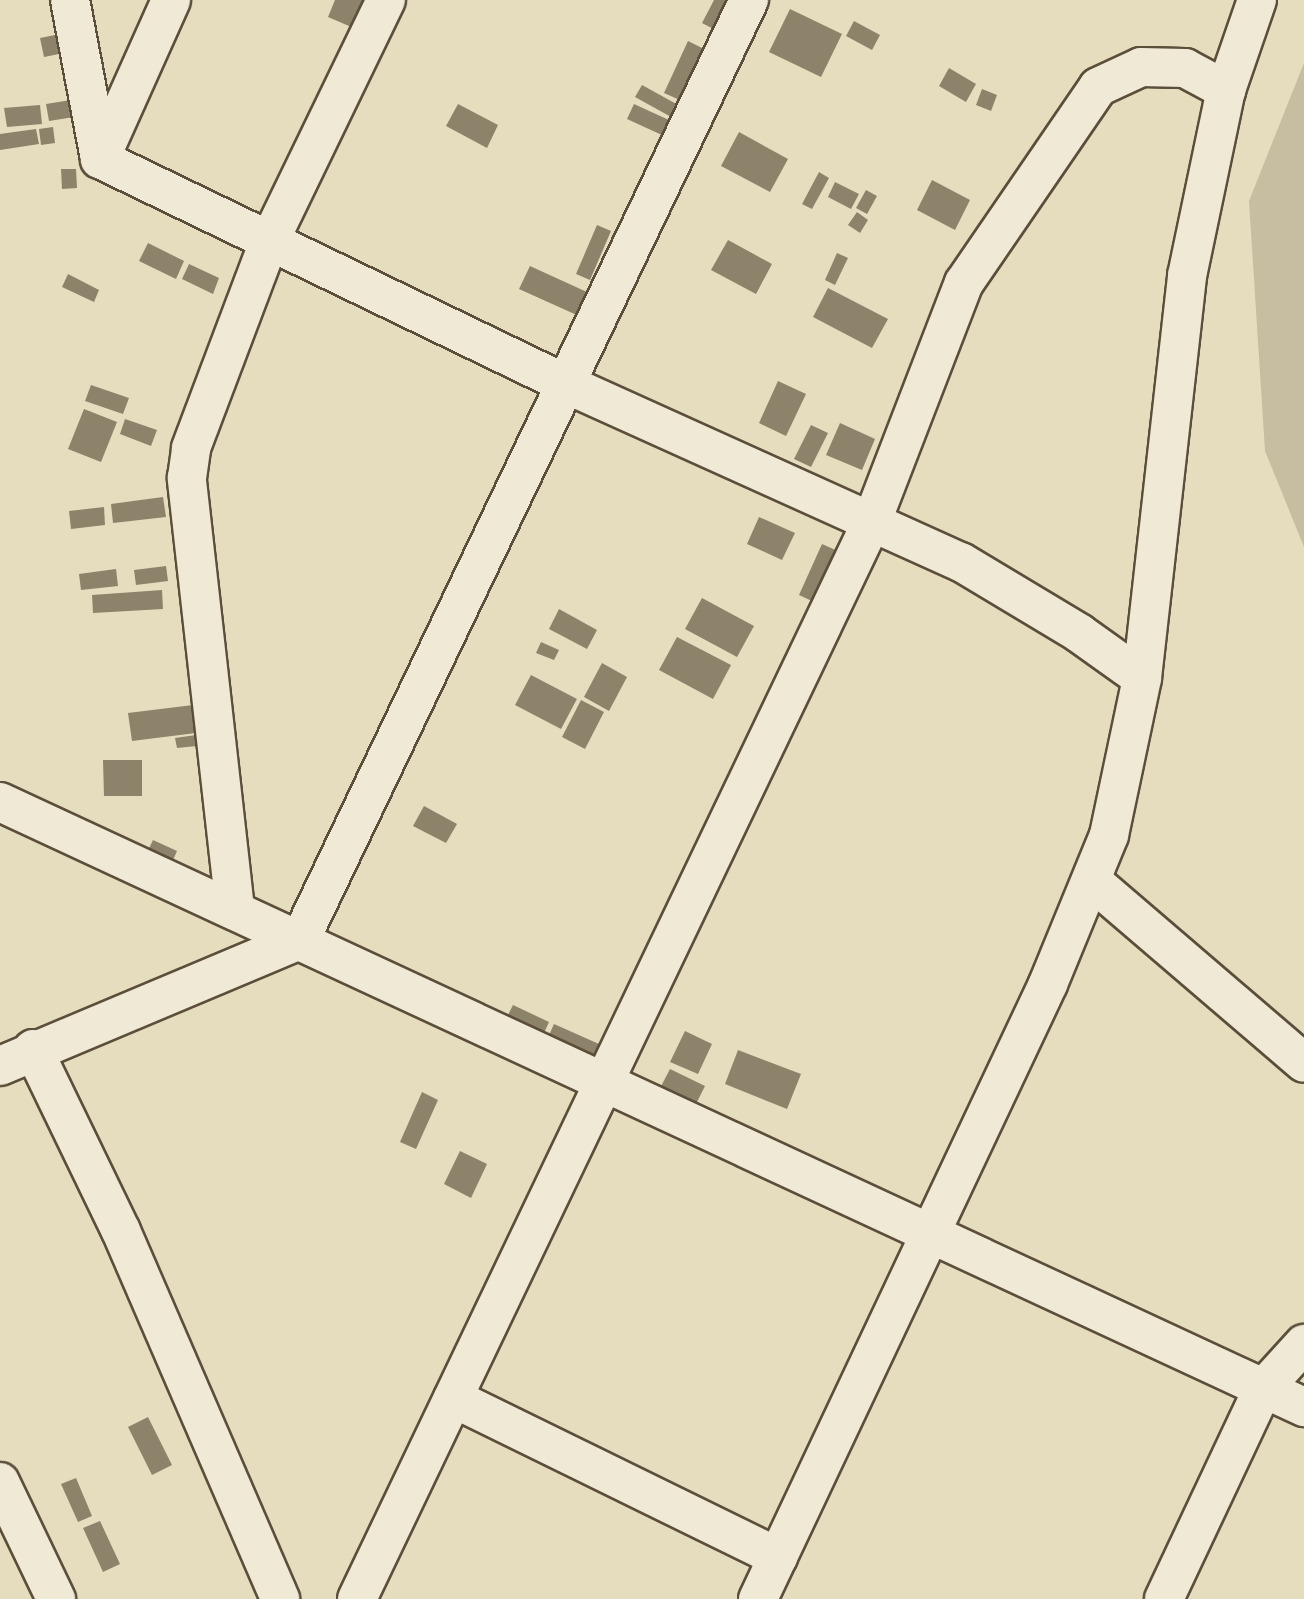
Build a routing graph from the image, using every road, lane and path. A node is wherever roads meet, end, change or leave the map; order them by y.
1 (70, 0) edge
2 (171, 0) edge
3 (386, 0) edge
4 (749, 0) edge
5 (1257, 0) edge
6 (1226, 90) junction
7 (100, 159) junction
8 (268, 244) junction
9 (566, 384) junction
10 (872, 521) junction
11 (1142, 678) junction
12 (0, 802) edge
13 (1092, 881) junction
14 (235, 909) junction
15 (300, 940) junction
16 (16, 1057) edge
17 (1304, 1063) edge
18 (606, 1083) junction
19 (931, 1234) junction
20 (1304, 1344) edge
21 (1263, 1389) junction
22 (453, 1398) junction
23 (1304, 1407) edge
24 (0, 1482) edge
25 (778, 1557) junction
26 (56, 1599) edge
27 (280, 1599) edge
28 (357, 1599) edge
29 (758, 1599) edge
30 (1164, 1599) edge

1 - 7 street
2 - 7 street
3 - 8 street
4 - 9 street
5 - 6 street
6 - 10 street
6 - 11 street
7 - 8 street
8 - 9 street
8 - 14 street
9 - 10 street
9 - 15 street
10 - 11 street
10 - 18 street
11 - 13 street
12 - 14 street
13 - 17 street
13 - 19 street
14 - 15 street
15 - 16 street
15 - 18 street
16 - 27 street
18 - 19 street
18 - 22 street
19 - 21 street
19 - 25 street
20 - 21 street
21 - 23 street
21 - 30 street
22 - 25 street
22 - 28 street
24 - 26 street
25 - 29 street

